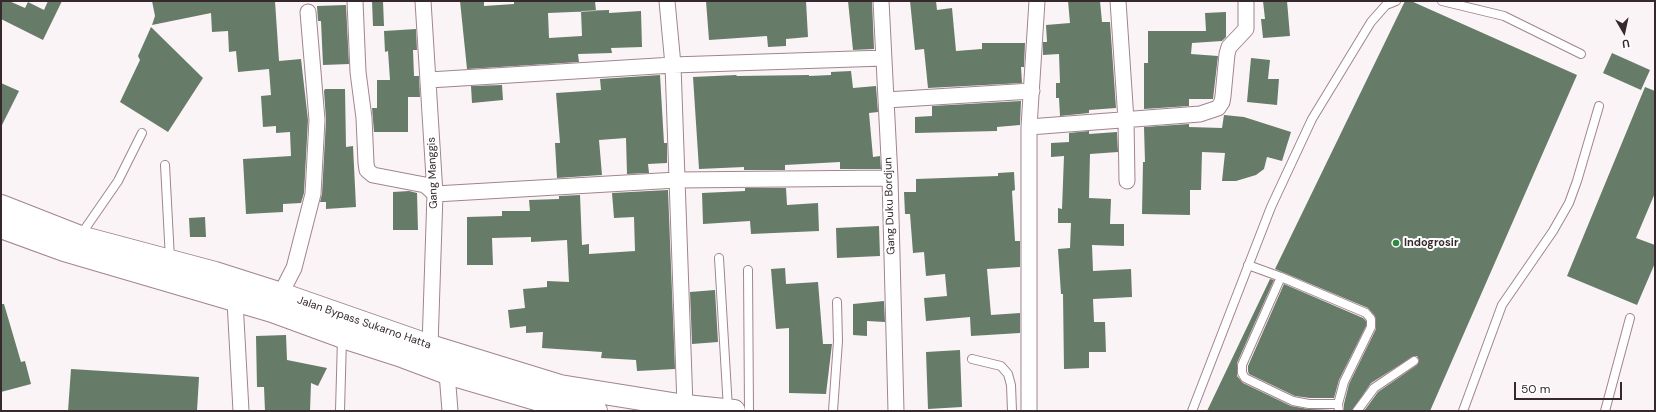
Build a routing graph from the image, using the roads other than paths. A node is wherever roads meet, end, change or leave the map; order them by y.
1 (355, 1) edge
2 (423, 1) edge
3 (667, 1) edge
4 (881, 1) edge
5 (1037, 1) edge
6 (1118, 1) edge
7 (1246, 1) edge
8 (1396, 1) edge
9 (1442, 1) edge
10 (308, 12) dead end
11 (1581, 54) dead end
12 (884, 58) junction
13 (673, 65) junction
14 (429, 80) junction
15 (1032, 91) junction
16 (886, 100) junction
17 (1599, 106) dead end
18 (1126, 120) junction
19 (1029, 127) junction
20 (142, 133) dead end
21 (165, 165) dead end
22 (890, 178) junction
23 (677, 180) junction
24 (1127, 181) dead end
25 (435, 194) junction
26 (1, 206) edge
27 (1, 227) edge
28 (80, 237) junction
29 (719, 258) dead end
30 (170, 262) junction
31 (1248, 265) junction
32 (748, 270) dead end
33 (1281, 277) junction
34 (235, 301) junction
35 (277, 302) junction
36 (837, 302) dead end
37 (312, 315) junction
38 (1630, 318) dead end
39 (342, 337) junction
40 (430, 346) junction
41 (972, 359) dead end
42 (1414, 361) dead end
43 (447, 373) junction
44 (685, 406) junction
45 (1339, 407) edge
46 (241, 411) edge
47 (340, 411) edge
48 (450, 411) edge
49 (596, 411) edge
50 (737, 411) edge
51 (833, 411) edge
52 (896, 411) edge
53 (1012, 411) edge
54 (1029, 411) edge
55 (1192, 411) edge
56 (1357, 411) edge
57 (1463, 411) edge
58 (1605, 411) edge

1 - 25 street
2 - 14 street, Gang Manggis
3 - 13 street
4 - 12 street, Gang Duku Bordjun
5 - 15 street
6 - 18 street
7 - 18 street
8 - 31 lane
9 - 11 lane
10 - 35 street
12 - 13 street
12 - 16 street, Gang Duku Bordjun
13 - 14 street
13 - 23 street
14 - 25 street, Gang Manggis
15 - 16 street
15 - 19 street
16 - 22 street, Gang Duku Bordjun
17 - 57 lane
18 - 19 street
18 - 24 street
19 - 54 street
20 - 28 lane
21 - 30 lane
22 - 23 street
22 - 52 street, Gang Duku Bordjun
23 - 25 street
23 - 44 street
25 - 40 street, Gang Manggis
26 - 28 highway, Jalan Bypass Sukarno Hatta
27 - 34 highway, Jalan Bypass Sukarno Hatta
28 - 30 highway, Jalan Bypass Sukarno Hatta
29 - 50 lane
30 - 35 highway, Jalan Bypass Sukarno Hatta
31 - 33 lane
31 - 55 lane
32 - 50 lane
33 - 45 lane
33 - 45 lane
34 - 35 highway, Jalan Bypass Sukarno Hatta
34 - 46 street
35 - 37 highway, Jalan Bypass Sukarno Hatta
36 - 51 lane
37 - 39 highway, Jalan Bypass Sukarno Hatta
37 - 40 highway, Jalan Bypass Sukarno Hatta
38 - 58 lane
39 - 43 highway, Jalan Bypass Sukarno Hatta
39 - 47 lane
40 - 44 highway, Jalan Bypass Sukarno Hatta
41 - 53 lane
42 - 56 lane
43 - 48 street
43 - 49 highway, Jalan Bypass Sukarno Hatta
44 - 50 highway, Jalan Bypass Sukarno Hatta

